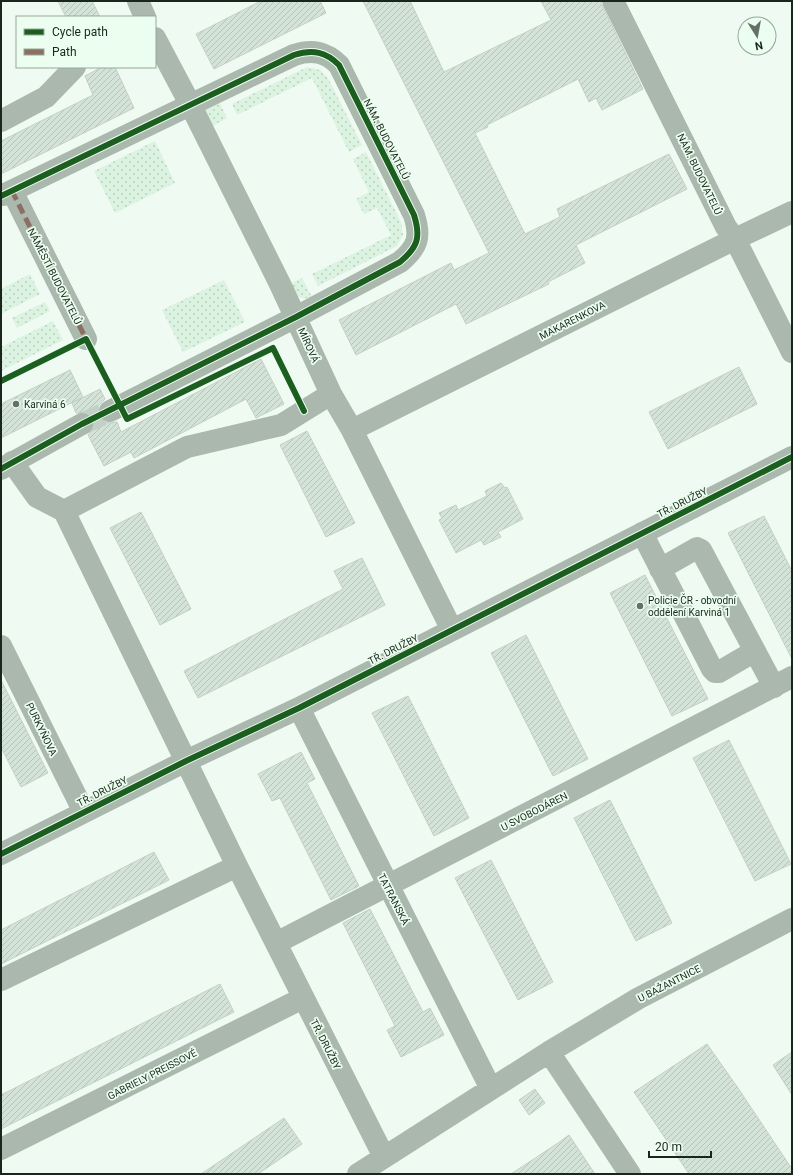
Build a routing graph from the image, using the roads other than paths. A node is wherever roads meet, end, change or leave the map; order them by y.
1 (138, 1) edge
2 (613, 1) edge
3 (145, 16) edge
4 (156, 40) edge
5 (74, 68) edge
6 (190, 104) junction
7 (1, 122) edge
8 (7, 193) joint
9 (792, 212) edge
10 (735, 239) junction
11 (296, 317) junction
12 (86, 339) dead end
13 (792, 352) edge
14 (331, 394) junction
15 (110, 411) tunnel mouth
16 (82, 424) tunnel mouth
17 (352, 430) junction
18 (792, 457) edge
19 (6, 466) edge
20 (64, 511) junction
21 (642, 533) junction
22 (660, 569) junction
23 (452, 630) junction
24 (1, 646) edge
25 (755, 651) junction
26 (783, 682) edge
27 (299, 708) junction
28 (186, 761) junction
29 (84, 812) junction
30 (1, 854) edge
31 (237, 866) junction
32 (388, 886) junction
33 (792, 919) edge
34 (276, 942) junction
35 (1, 980) edge
36 (303, 998) junction
37 (549, 1052) junction
38 (492, 1089) junction
39 (1, 1149) edge
40 (384, 1157) junction
41 (358, 1174) edge
42 (630, 1174) edge

1 - 3 street
2 - 10 street, NÁM. BUDOVATELŮ
4 - 6 street, MÍROVÁ
5 - 7 street
6 - 8 street, NÁM. BUDOVATELŮ
6 - 11 street, MÍROVÁ
6 - 11 street, NÁM. BUDOVATELŮ
8 - 12 street, NÁMĚSTÍ BUDOVATELŮ
9 - 10 street, MAKARENKOVA
10 - 13 street
10 - 17 street, MAKARENKOVA
11 - 14 street, MÍROVÁ
11 - 15 street, NÁM. BUDOVATELŮ
14 - 17 street, MÍROVÁ
14 - 20 street
16 - 19 street
17 - 23 street, MÍROVÁ
18 - 21 street, TŘ. DRUŽBY
19 - 20 street
20 - 28 street, TŘ. DRUŽBY
21 - 22 street
21 - 23 street, TŘ. DRUŽBY
22 - 25 street
22 - 25 street
23 - 27 street, TŘ. DRUŽBY
24 - 29 street, PURKYŇOVA
25 - 26 street
26 - 32 street, U SVOBODÁREN
27 - 28 street, TŘ. DRUŽBY
27 - 32 street, TATRANSKÁ
28 - 29 street, TŘ. DRUŽBY
28 - 31 street, TŘ. DRUŽBY
29 - 30 street, TŘ. DRUŽBY
31 - 34 street, TŘ. DRUŽBY
31 - 35 street
32 - 34 street, U SVOBODÁREN
32 - 38 street, TATRANSKÁ
33 - 37 street, U BAŽANTNICE
34 - 36 street, TŘ. DRUŽBY
36 - 39 street, GABRIELY PREISSOVÉ
36 - 40 street, TŘ. DRUŽBY
37 - 38 street, U BAŽANTNICE
37 - 42 street
38 - 40 street, U BAŽANTNICE
40 - 41 street, U BAŽANTNICE

